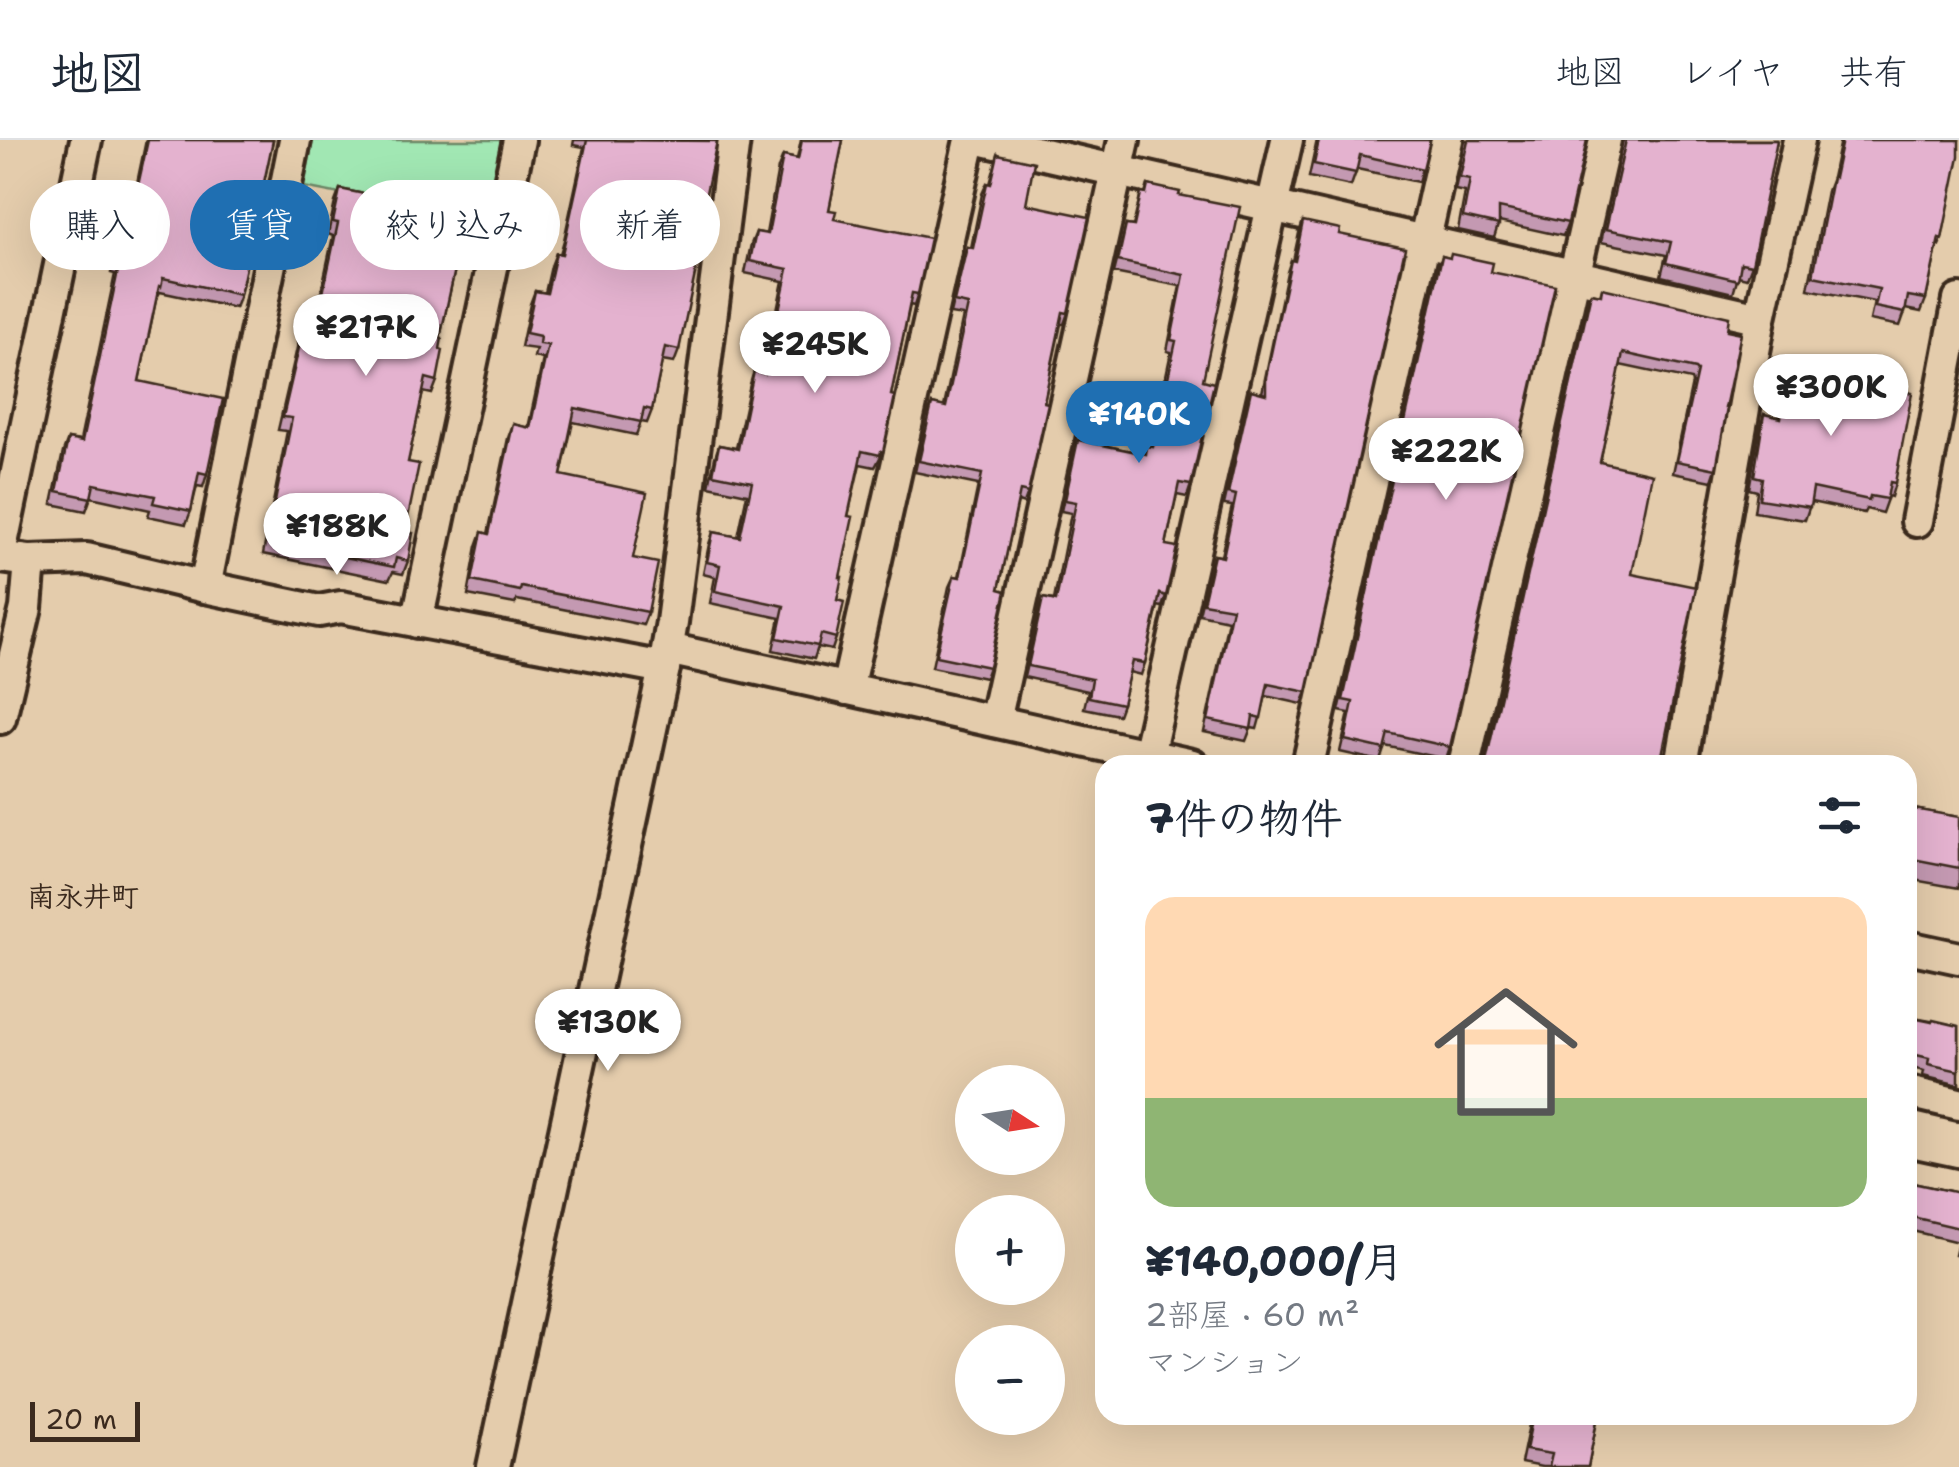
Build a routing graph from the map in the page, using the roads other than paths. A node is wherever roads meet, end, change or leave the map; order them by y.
1 (86, 140) edge
2 (295, 140) edge
3 (519, 140) edge
4 (734, 140) edge
5 (970, 140) edge
6 (983, 140) edge
7 (1287, 140) edge
8 (1447, 140) edge
9 (1605, 140) edge
10 (1799, 140) edge
11 (1121, 155) edge
12 (1272, 206) junction
13 (1424, 242) junction
14 (1575, 274) junction
15 (1959, 300) edge
16 (1760, 318) junction
17 (1917, 521) dead end
18 (10, 557) edge
19 (204, 587) junction
20 (417, 622) junction
21 (666, 658) junction
22 (846, 689) junction
23 (0, 718) edge
24 (995, 721) junction
25 (1148, 755) joint
26 (1310, 755) edge
27 (1466, 755) edge
28 (1683, 755) edge
29 (1917, 948) edge
30 (1959, 958) edge
31 (1917, 1094) edge
32 (1959, 1104) edge
33 (1917, 1178) edge
34 (1959, 1186) edge
35 (492, 1467) edge

1 - 18 street
2 - 19 street
3 - 20 street
4 - 21 street
5 - 22 street
6 - 11 street
7 - 12 street
8 - 13 street
9 - 14 street
10 - 16 street
11 - 12 street
11 - 24 street
12 - 13 street
12 - 25 street
13 - 14 street
13 - 26 street
14 - 16 street
14 - 27 street
15 - 17 street
16 - 28 street
18 - 19 street
18 - 23 street
19 - 20 street
20 - 21 street
21 - 22 street
21 - 35 street
22 - 24 street
24 - 25 street
29 - 30 street
31 - 32 street
33 - 34 street

